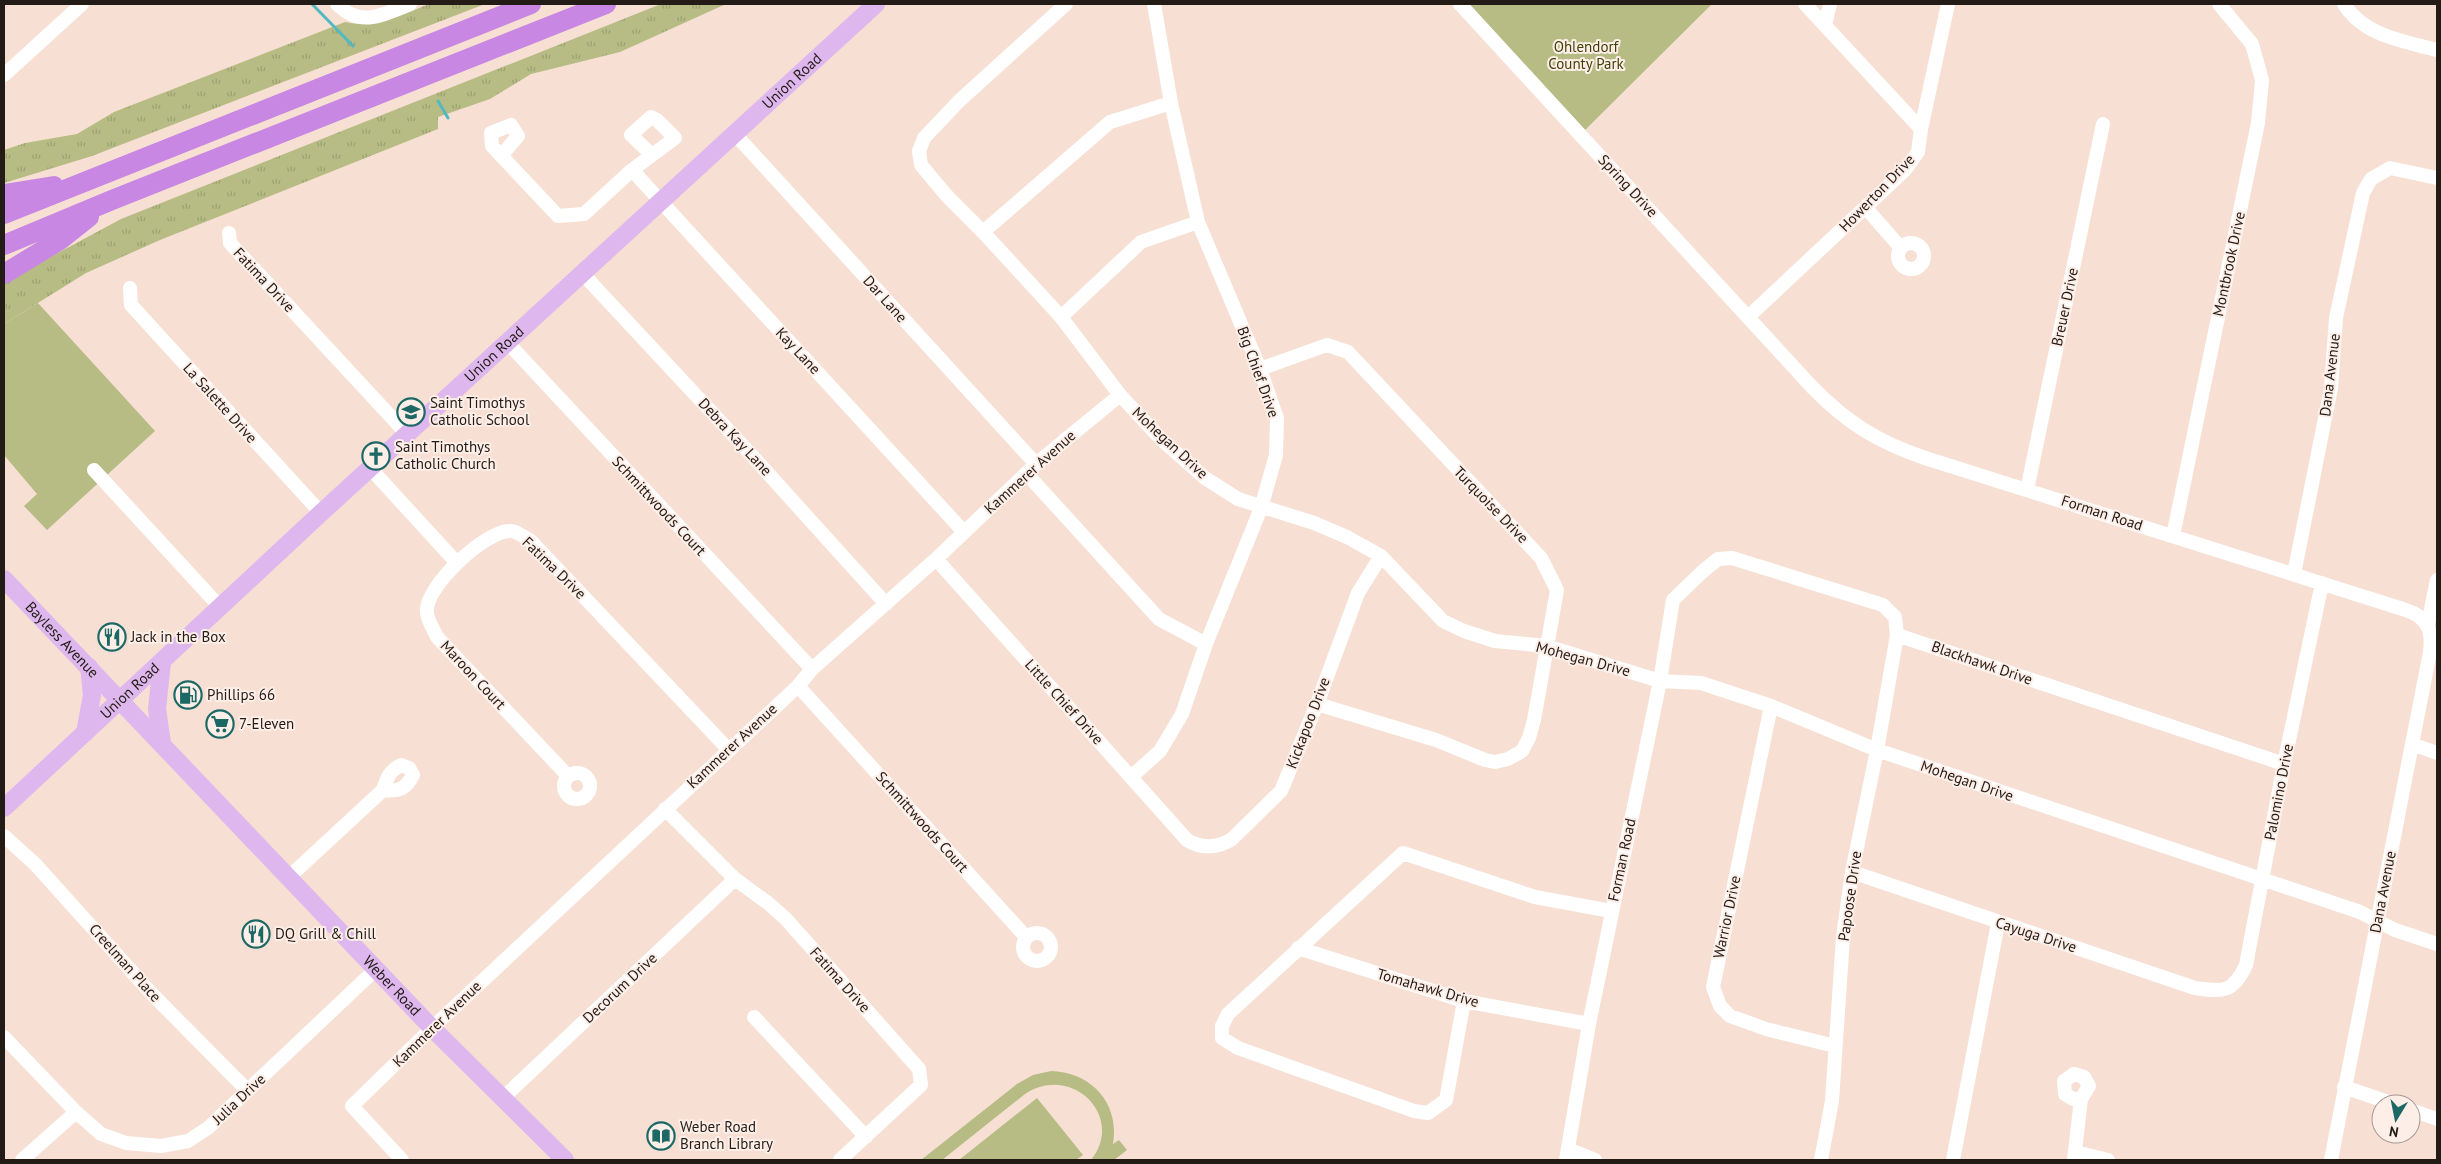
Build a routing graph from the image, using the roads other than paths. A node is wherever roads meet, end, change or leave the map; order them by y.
1 (82, 4) edge
2 (337, 4) edge
3 (410, 4) edge
4 (531, 4) edge
5 (606, 4) edge
6 (876, 4) edge
7 (1066, 4) edge
8 (1154, 4) edge
9 (1460, 4) edge
10 (1806, 4) edge
11 (1830, 4) edge
12 (1948, 4) edge
13 (2220, 4) edge
14 (2344, 4) edge
15 (1825, 25) junction
16 (2437, 50) edge
17 (4, 75) edge
18 (1171, 103) junction
19 (2103, 124) dead end
20 (1920, 129) junction
21 (734, 133) junction
22 (652, 155) dead end
23 (501, 156) dead end
24 (632, 170) junction
25 (2437, 178) edge
26 (91, 180) junction
27 (4, 194) edge
28 (112, 200) junction
29 (660, 201) junction
30 (1866, 208) junction
31 (4, 214) edge
32 (1198, 222) junction
33 (983, 232) junction
34 (229, 233) dead end
35 (4, 245) edge
36 (1900, 247) dead end
37 (582, 273) junction
38 (4, 274) edge
39 (130, 288) dead end
40 (1061, 317) junction
41 (1748, 317) junction
42 (507, 342) junction
43 (1260, 369) junction
44 (1796, 369) joint
45 (1120, 394) junction
46 (406, 434) junction
47 (370, 468) junction
48 (1031, 469) junction
49 (94, 470) dead end
50 (2027, 490) junction
51 (1261, 508) junction
52 (321, 513) junction
53 (964, 532) junction
54 (2172, 536) junction
55 (1381, 556) junction
56 (936, 559) junction
57 (457, 563) junction
58 (2294, 574) junction
59 (4, 579) edge
60 (2437, 580) edge
61 (2322, 583) junction
62 (886, 604) junction
63 (220, 607) junction
64 (2432, 623) edge
65 (1897, 635) junction
66 (1206, 644) junction
67 (1546, 646) junction
68 (162, 662) junction
69 (89, 667) junction
70 (812, 669) junction
71 (1660, 681) junction
72 (798, 686) junction
73 (120, 700) junction
74 (1317, 704) junction
75 (1771, 706) junction
76 (85, 734) junction
77 (162, 743) junction
78 (2412, 744) junction
79 (728, 749) junction
80 (1877, 750) junction
81 (2437, 753) edge
82 (2284, 764) junction
83 (568, 776) dead end
84 (1131, 776) junction
85 (383, 790) dead end
86 (5, 806) edge
87 (665, 809) junction
88 (4, 836) edge
89 (1193, 844) joint
90 (1852, 872) junction
91 (289, 877) junction
92 (735, 879) junction
93 (2263, 880) junction
94 (1611, 911) junction
95 (2377, 921) junction
96 (1998, 923) junction
97 (1026, 937) dead end
98 (2437, 944) edge
99 (1298, 948) junction
100 (376, 969) junction
101 (2222, 992) joint
102 (1464, 1001) junction
103 (754, 1017) dead end
104 (1589, 1024) junction
105 (432, 1028) junction
106 (4, 1036) edge
107 (1835, 1046) junction
108 (2344, 1087) junction
109 (247, 1090) junction
110 (2371, 1096) edge
111 (504, 1097) junction
112 (2081, 1099) dead end
113 (76, 1112) junction
114 (2421, 1113) edge
115 (2437, 1119) edge
116 (866, 1137) junction
117 (1567, 1155) edge
118 (2075, 1156) edge
119 (22, 1160) edge
120 (402, 1160) edge
121 (565, 1160) edge
122 (840, 1160) edge
123 (1595, 1160) edge
124 (1821, 1160) edge
125 (1953, 1160) edge
126 (2108, 1160) edge
127 (2331, 1160) edge

1 - 17 street
2 - 3 street
4 - 26 highway
5 - 28 highway
6 - 21 main road, Union Road
7 - 33 street, Mohegan Drive
8 - 18 street, Big Chief Drive
9 - 41 street, Spring Drive
10 - 15 street
11 - 15 street
12 - 20 street, Howerton Drive
13 - 54 street, Montbrook Drive
14 - 16 street
15 - 20 street
18 - 32 street, Big Chief Drive
18 - 33 street
19 - 50 street, Breuer Drive
20 - 30 street, Howerton Drive
21 - 29 main road, Union Road
21 - 48 street, Dar Lane
22 - 24 street
23 - 24 street
24 - 29 street, Kay Lane
25 - 58 street, Dana Avenue
26 - 27 highway
26 - 31 highway
28 - 35 highway
28 - 38 highway
29 - 37 main road, Union Road
29 - 53 street, Kay Lane
30 - 36 street
30 - 41 street, Howerton Drive
32 - 40 street
32 - 43 street, Big Chief Drive
33 - 40 street, Mohegan Drive
34 - 46 street, Fatima Drive
37 - 42 main road, Union Road
37 - 62 street, Debra Kay Lane
39 - 52 street, La Salette Drive
40 - 45 street, Mohegan Drive
41 - 44 street, Spring Drive
42 - 46 main road, Union Road
42 - 70 street, Schmittwoods Court
43 - 51 street, Big Chief Drive
43 - 67 street, Turquoise Drive
44 - 50 street, Forman Road
45 - 48 street, Kammerer Avenue
45 - 51 street, Mohegan Drive
46 - 47 main road, Union Road
47 - 52 main road, Union Road
47 - 57 street
48 - 53 street, Kammerer Avenue
48 - 66 street
49 - 63 street
50 - 54 street, Forman Road
51 - 55 street, Mohegan Drive
51 - 66 street, Big Chief Drive
52 - 63 main road, Union Road
53 - 56 street, Kammerer Avenue
54 - 58 street, Forman Road
55 - 67 street, Mohegan Drive
55 - 74 street, Kickapoo Drive
56 - 62 street, Kammerer Avenue
56 - 84 street, Little Chief Drive
57 - 79 street, Fatima Drive
57 - 83 street, Maroon Court
58 - 61 street, Forman Road
59 - 69 main road, Bayless Avenue
60 - 64 street, Dana Avenue
61 - 64 street, Forman Road
61 - 82 street, Palomino Drive
62 - 70 street, Kammerer Avenue
63 - 68 main road, Union Road
64 - 78 street, Dana Avenue
65 - 71 street, Forman Road
65 - 80 street, Papoose Drive
65 - 82 street, Blackhawk Drive
66 - 84 street, Big Chief Drive
67 - 71 street, Mohegan Drive
67 - 74 street, Turquoise Drive
68 - 73 main road, Union Road
68 - 77 main road
69 - 73 main road, Bayless Avenue
69 - 76 main road
70 - 72 street, Kammerer Avenue
71 - 75 street, Mohegan Drive
71 - 94 street, Forman Road
72 - 79 street, Kammerer Avenue
72 - 97 street, Schmittwoods Court
73 - 76 main road, Union Road
73 - 77 main road, Weber Road
74 - 89 street, Kickapoo Drive
75 - 80 street, Mohegan Drive
75 - 107 street, Warrior Drive
76 - 86 main road, Union Road
77 - 91 main road, Weber Road
78 - 81 street
78 - 95 street, Dana Avenue
79 - 87 street, Kammerer Avenue
80 - 90 street, Papoose Drive
80 - 93 street, Mohegan Drive
82 - 93 street, Palomino Drive
84 - 89 street, Little Chief Drive
85 - 91 street
87 - 92 street, Fatima Drive
87 - 105 street, Kammerer Avenue
88 - 109 street, Creelman Place
90 - 96 street, Cayuga Drive
90 - 107 street, Papoose Drive
91 - 100 main road, Weber Road
92 - 111 street, Decorum Drive
92 - 116 street, Fatima Drive
93 - 95 street, Mohegan Drive
93 - 101 street, Palomino Drive
94 - 99 street
94 - 104 street, Forman Road
95 - 98 street, Mohegan Drive
95 - 108 street, Dana Avenue
96 - 101 street, Cayuga Drive
96 - 125 street
99 - 102 street, Tomahawk Drive
99 - 102 street
100 - 105 main road, Weber Road
100 - 109 street, Julia Drive
102 - 104 street, Tomahawk Drive
103 - 116 street
104 - 117 street, Forman Road
105 - 111 main road, Weber Road
105 - 120 street, Kammerer Avenue
106 - 113 street, Julia Drive
107 - 124 street, Papoose Drive
108 - 110 street
108 - 127 street, Dana Avenue
109 - 113 street, Julia Drive
111 - 121 main road, Weber Road
112 - 118 street
113 - 119 street
114 - 115 street
116 - 122 street, Fatima Drive
117 - 123 street
118 - 126 street

